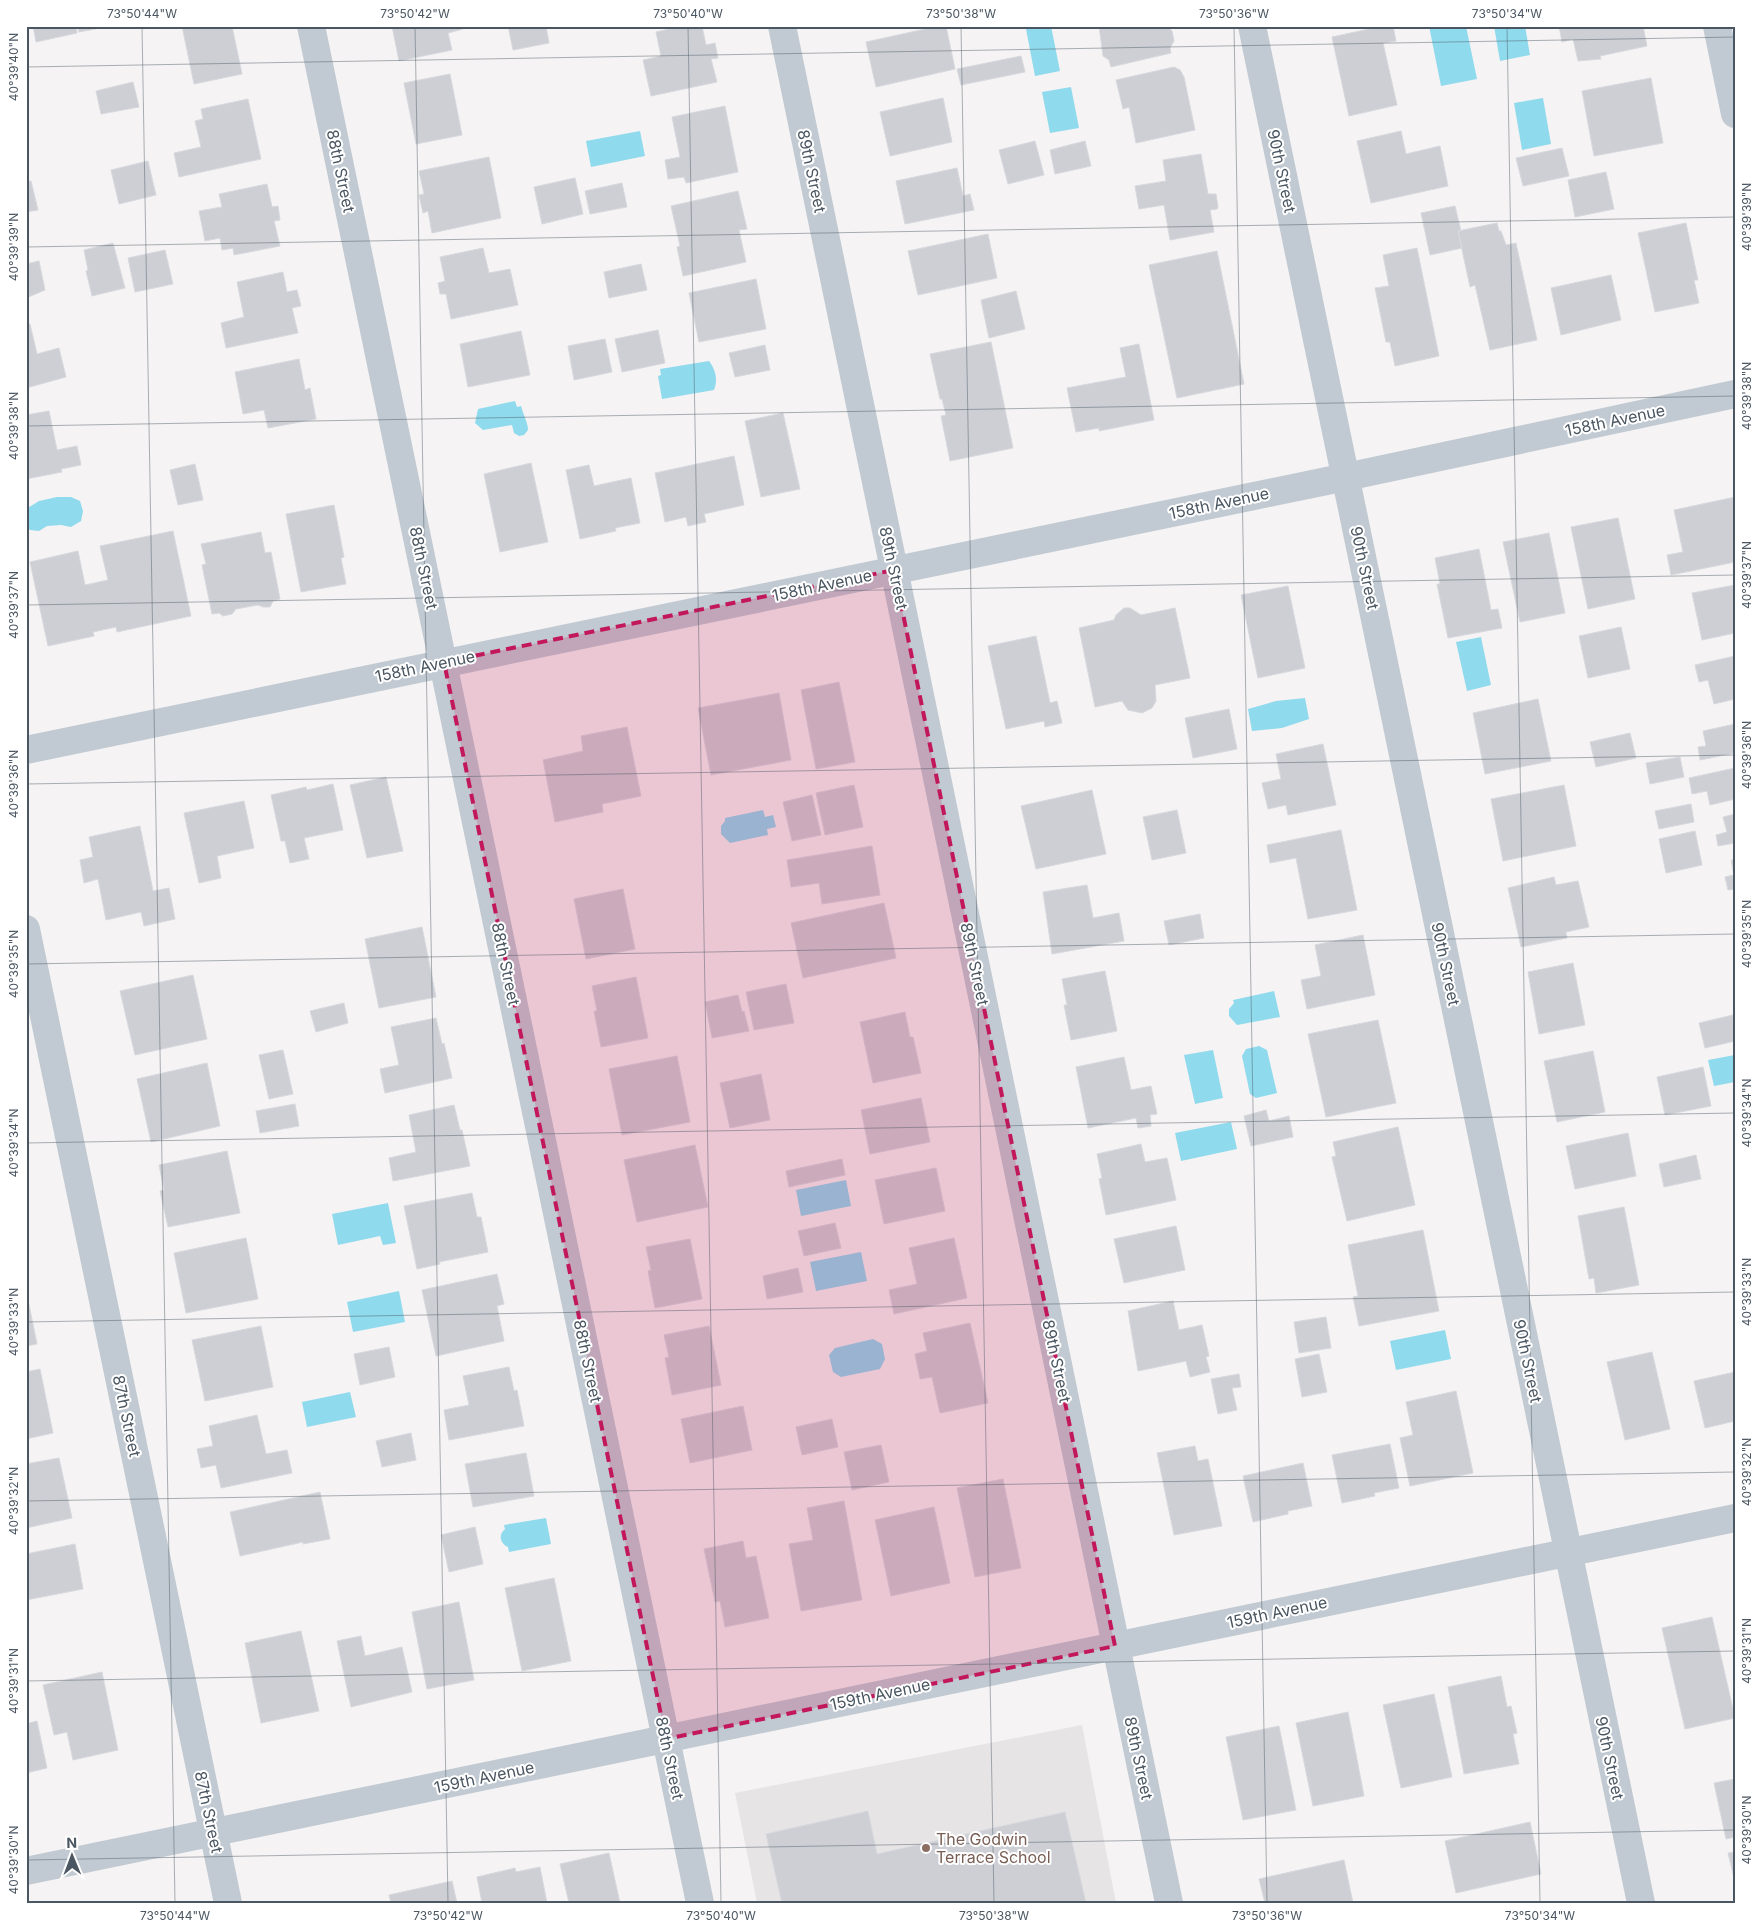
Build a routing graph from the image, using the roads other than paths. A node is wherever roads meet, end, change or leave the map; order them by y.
1 (311, 26) edge
2 (782, 26) edge
3 (1252, 26) edge
4 (1717, 26) edge
5 (1735, 114) edge
6 (1735, 394) edge
7 (1346, 477) junction
8 (894, 570) junction
9 (444, 662) junction
10 (26, 750) edge
11 (26, 928) edge
12 (1735, 1518) edge
13 (1568, 1552) junction
14 (1115, 1646) junction
15 (666, 1739) junction
16 (214, 1832) junction
17 (26, 1871) edge
18 (228, 1903) edge
19 (700, 1903) edge
20 (1169, 1903) edge
21 (1641, 1903) edge

1 - 9 street, 88th Street
2 - 8 street, 89th Street
3 - 7 street, 90th Street
4 - 5 street
6 - 7 street, 158th Avenue
7 - 8 street, 158th Avenue
7 - 13 street, 90th Street
8 - 9 street, 158th Avenue
8 - 14 street, 89th Street
9 - 10 street, 158th Avenue
9 - 15 street, 88th Street
11 - 16 street, 87th Street
12 - 13 street, 159th Avenue
13 - 14 street, 159th Avenue
13 - 21 street, 90th Street
14 - 15 street, 159th Avenue
14 - 20 street, 89th Street
15 - 16 street, 159th Avenue
15 - 19 street, 88th Street
16 - 17 street, 159th Avenue
16 - 18 street, 87th Street

